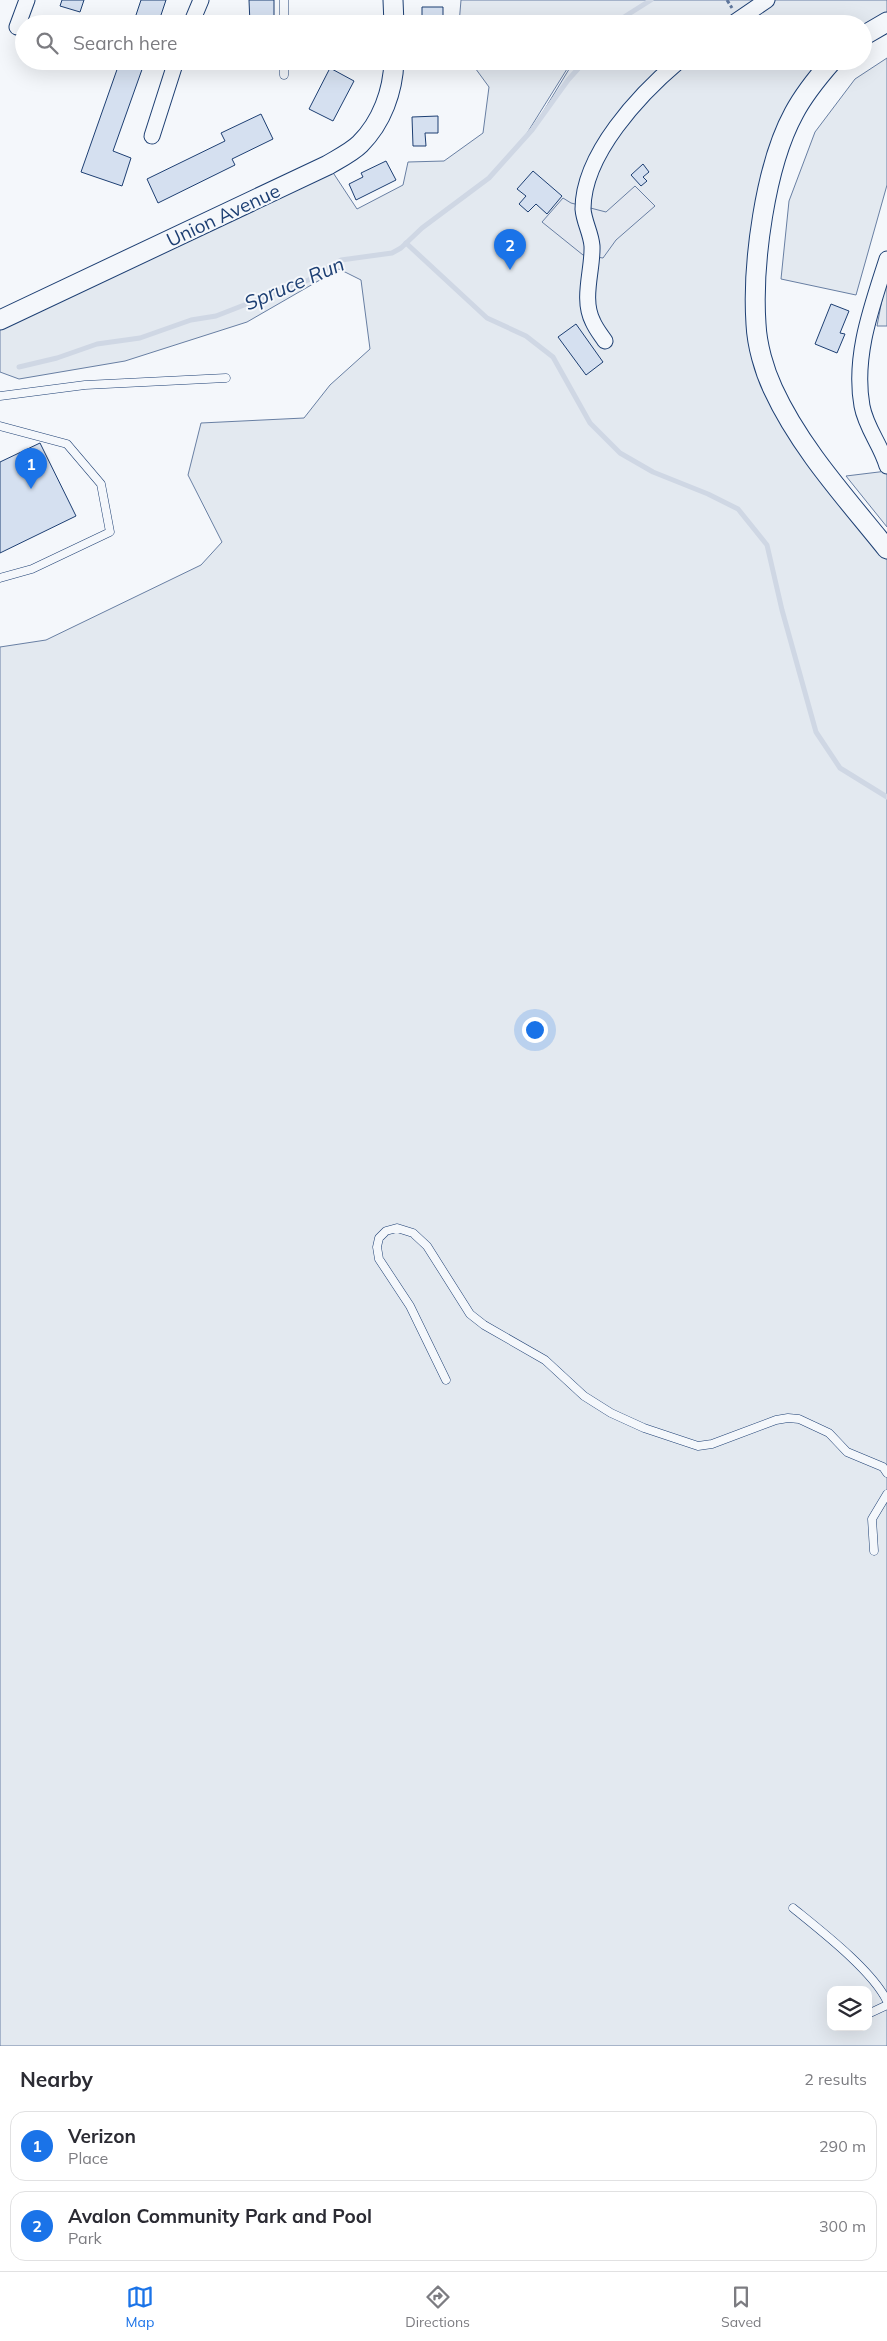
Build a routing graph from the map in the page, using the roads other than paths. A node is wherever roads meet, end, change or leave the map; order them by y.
1 (27, 0) edge
2 (201, 0) edge
3 (284, 0) edge
4 (393, 0) edge
5 (767, 0) edge
6 (21, 15) edge
7 (195, 15) edge
8 (284, 15) edge
9 (394, 15) edge
10 (745, 15) edge
11 (887, 22) edge
12 (872, 31) edge
13 (173, 70) edge
14 (284, 70) edge
15 (394, 70) edge
16 (670, 70) edge
17 (825, 70) edge
18 (284, 75) dead end
19 (152, 136) dead end
20 (887, 259) edge
21 (0, 320) edge
22 (605, 341) dead end
23 (226, 378) dead end
24 (0, 396) edge
25 (0, 426) edge
26 (887, 466) edge
27 (887, 549) edge
28 (0, 578) edge
29 (446, 1380) dead end
30 (887, 1473) edge
31 (887, 1494) edge
32 (874, 1551) dead end
33 (792, 1908) dead end
34 (887, 2003) edge
35 (872, 2012) edge

1 - 6 street
2 - 7 street
3 - 8 lane
4 - 9 street
5 - 10 street
11 - 12 street
13 - 19 street
14 - 18 lane
15 - 21 street, Union Avenue
16 - 22 street
17 - 27 street
20 - 26 street
23 - 24 lane
25 - 28 lane
29 - 30 lane
31 - 32 lane
33 - 34 lane
34 - 35 lane

